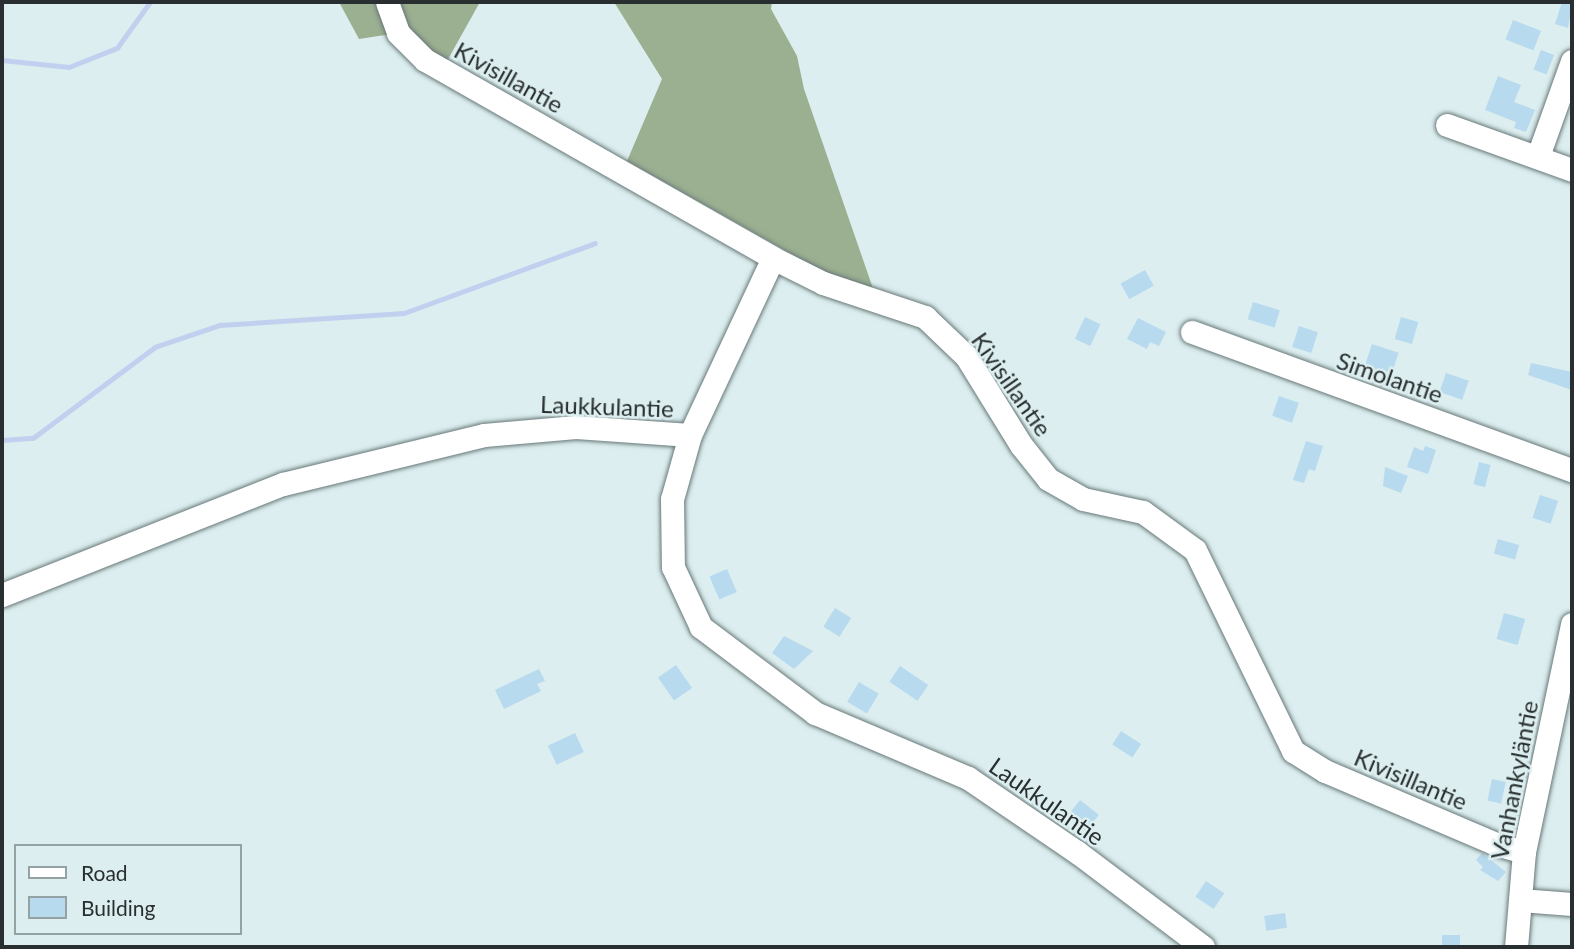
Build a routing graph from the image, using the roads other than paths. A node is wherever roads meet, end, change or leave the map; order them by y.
1 (388, 5) edge
2 (1572, 61) edge
3 (1447, 125) dead end
4 (1538, 156) junction
5 (1572, 170) edge
6 (773, 258) junction
7 (1192, 331) dead end
8 (690, 435) junction
9 (1572, 470) edge
10 (2, 595) edge
11 (1572, 629) edge
12 (1524, 852) junction
13 (1520, 900) junction
14 (1572, 904) edge
15 (1203, 947) edge
16 (1517, 947) edge

1 - 6 street, Kivisillantie
2 - 4 street
3 - 4 street
4 - 5 street
6 - 8 street
6 - 12 street, Kivisillantie
7 - 9 street, Simolantie
8 - 10 street, Laukkulantie
8 - 15 street, Laukkulantie
11 - 12 street, Vanhankyläntie
12 - 13 street, Vanhankyläntie
13 - 14 street
13 - 16 street, Vanhankyläntie

